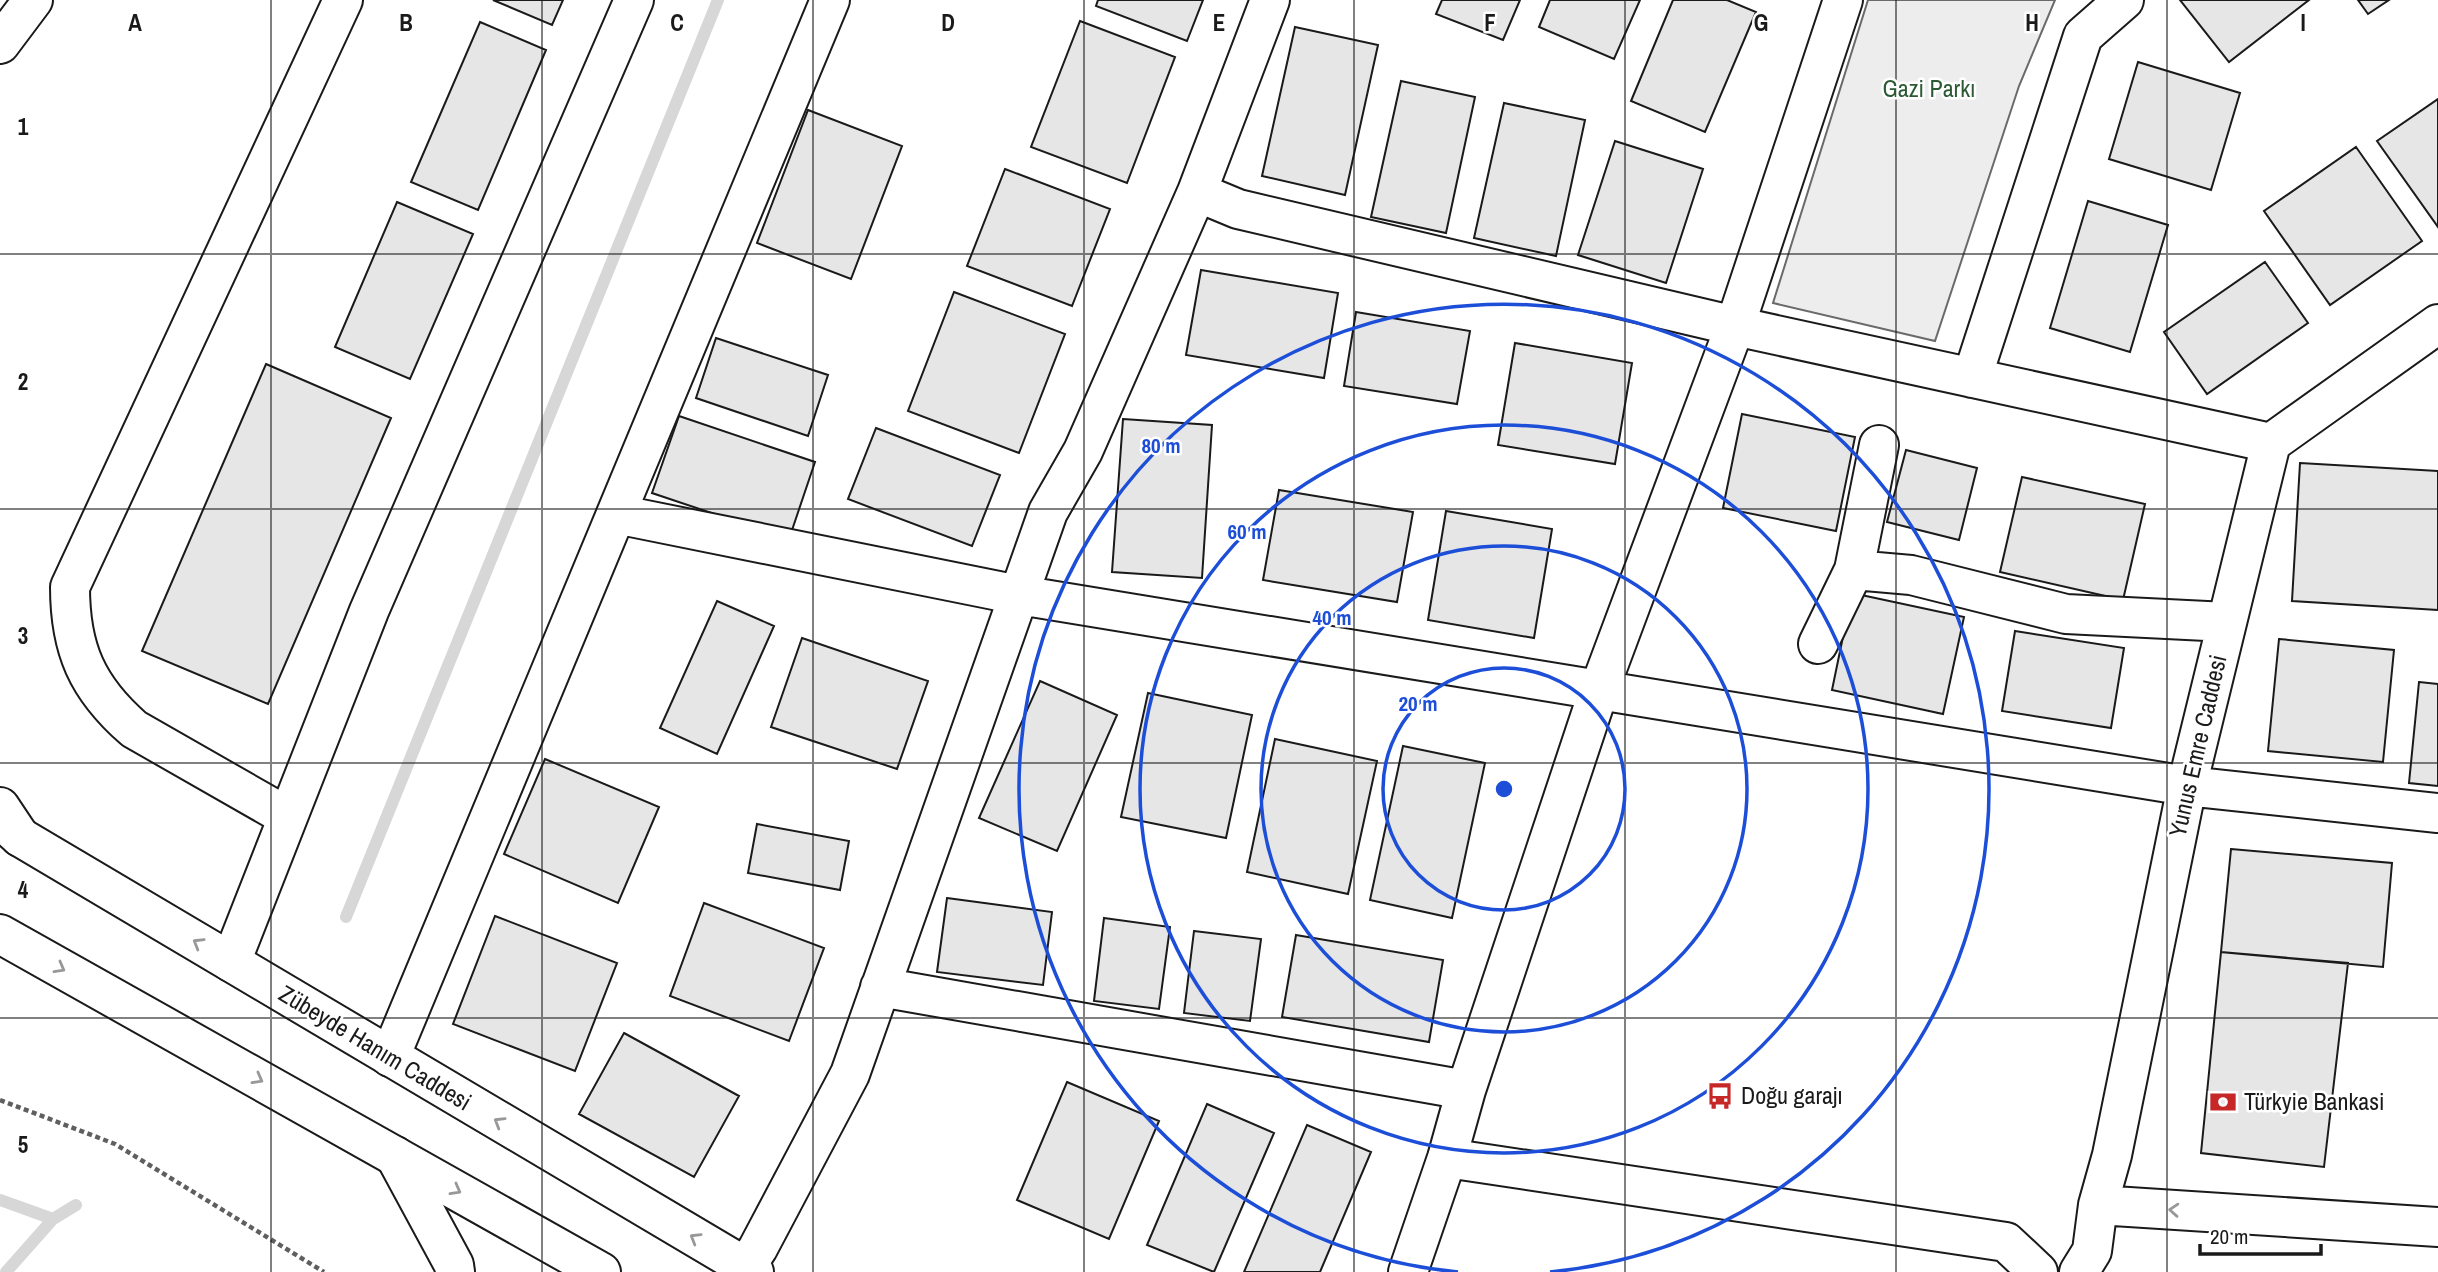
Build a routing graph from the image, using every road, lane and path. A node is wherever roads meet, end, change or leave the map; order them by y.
1 (33, 0) edge
2 (343, 0) edge
3 (634, 0) edge
4 (831, 0) edge
5 (1270, 0) edge
6 (1843, 0) edge
7 (2124, 0) edge
8 (0, 44) edge
9 (1197, 192) junction
10 (2438, 324) edge
11 (1735, 326) junction
12 (1972, 378) junction
13 (2272, 443) junction
14 (1879, 445) dead end
15 (616, 514) junction
16 (1854, 570) junction
17 (1019, 595) junction
18 (2227, 622) junction
19 (1818, 644) dead end
20 (1600, 690) junction
21 (2187, 786) junction
22 (2438, 813) edge
23 (288, 817) junction
24 (7, 821) edge
25 (0, 934) edge
26 (231, 962) junction
27 (880, 987) junction
28 (390, 1057) junction
29 (1466, 1090) junction
30 (0, 1100) edge
31 (395, 1156) junction
32 (1447, 1158) junction
33 (2098, 1205) junction
34 (2438, 1227) edge
35 (2091, 1265) edge
36 (749, 1270) edge
37 (324, 1272) edge
38 (455, 1272) edge
39 (601, 1272) edge
40 (1408, 1272) edge
41 (2038, 1272) edge

1 - 8 main road
2 - 23 main road
3 - 23 main road
4 - 15 main road
5 - 9 main road
6 - 11 main road
7 - 12 main road
9 - 11 main road
9 - 17 main road
10 - 13 main road
11 - 12 main road
11 - 20 main road
12 - 13 main road
13 - 18 main road, Yunus Emre Caddesi
14 - 16 main road
15 - 17 main road
15 - 28 main road
16 - 18 main road
16 - 19 main road
17 - 20 main road
17 - 27 main road
18 - 21 main road, Yunus Emre Caddesi
20 - 21 main road
20 - 29 main road
21 - 22 main road
21 - 33 main road, Yunus Emre Caddesi
23 - 26 main road
26 -> 24 main road, Zübeyde Hanım Caddesi
25 -> 31 main road
26 - 28 main road, Zübeyde Hanım Caddesi
27 - 29 main road
27 - 36 main road
36 -> 28 main road, Zübeyde Hanım Caddesi
29 - 32 main road
30 - 37 path
31 - 38 main road
31 -> 39 main road
32 - 40 main road
32 - 41 main road
34 -> 33 main road
33 - 35 main road, Yunus Emre Caddesi

